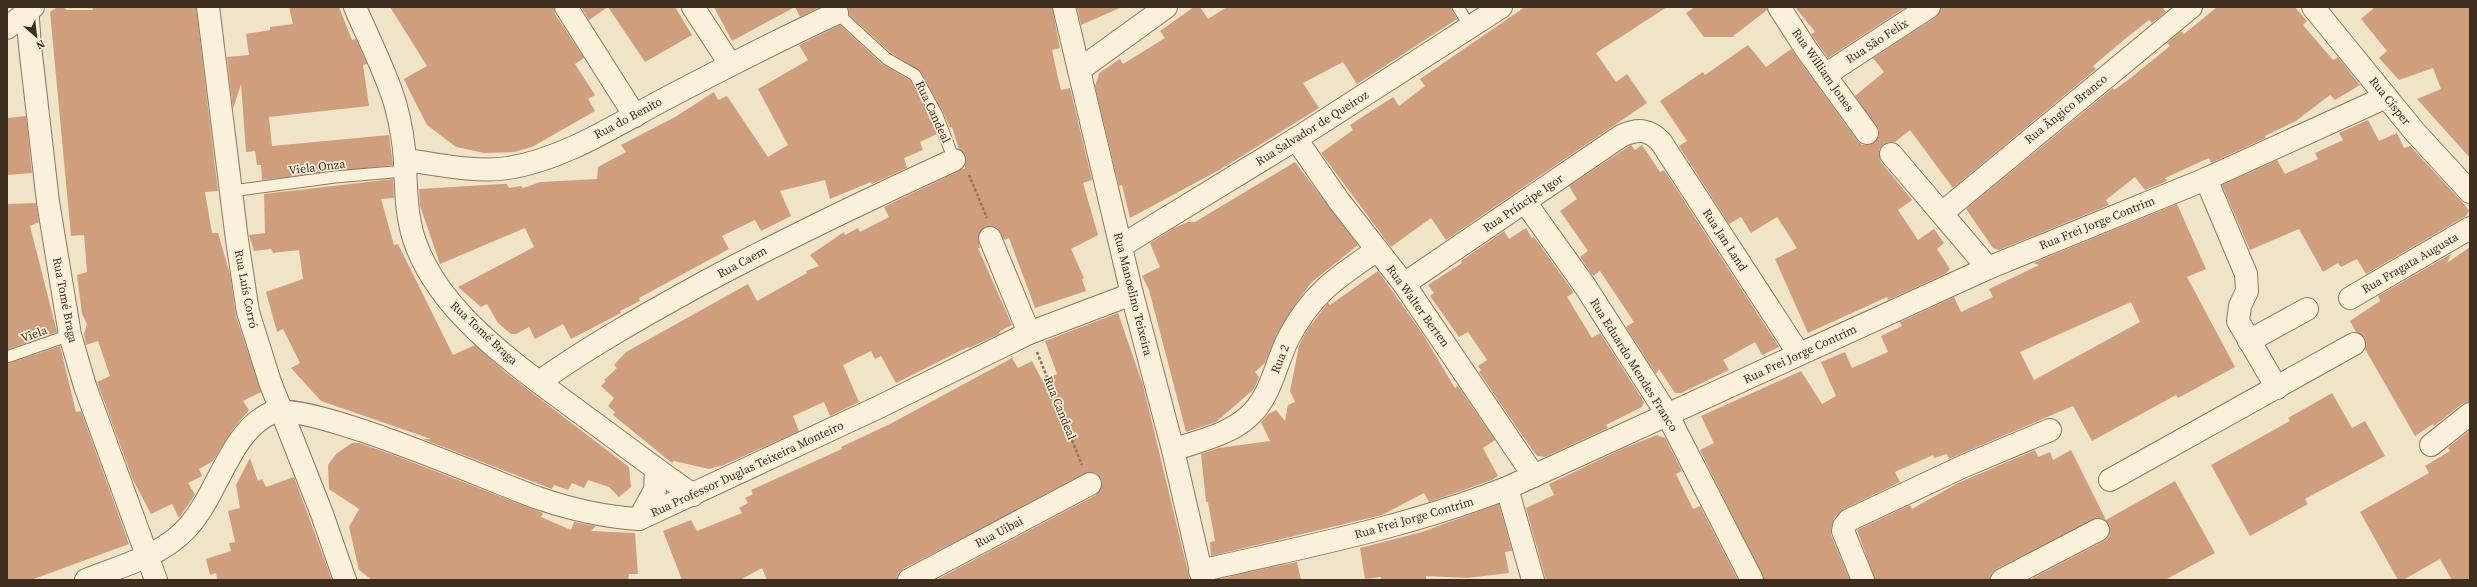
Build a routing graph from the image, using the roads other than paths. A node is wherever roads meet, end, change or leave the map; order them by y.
1 (208, 7) edge
2 (355, 7) edge
3 (566, 7) edge
4 (693, 7) edge
5 (1064, 7) edge
6 (1166, 7) edge
7 (1458, 7) edge
8 (1501, 7) edge
9 (1779, 7) edge
10 (1928, 7) edge
11 (2191, 7) edge
12 (2313, 7) edge
13 (30, 9) edge
14 (835, 10) edge
15 (1470, 27) junction
16 (7, 28) edge
17 (730, 64) junction
18 (1079, 70) junction
19 (1825, 75) junction
20 (2386, 97) junction
21 (635, 116) junction
22 (1646, 131) joint
23 (1867, 133) dead end
24 (1296, 139) junction
25 (1891, 154) dead end
26 (954, 160) joint
27 (405, 165) junction
28 (2206, 179) junction
29 (232, 191) junction
30 (2470, 192) edge
31 (1525, 202) junction
32 (1942, 213) junction
33 (2470, 228) edge
34 (990, 238) road end
35 (1121, 246) junction
36 (1377, 250) junction
37 (1988, 268) junction
38 (1404, 284) junction
39 (1132, 294) junction
40 (2350, 298) dead end
41 (2307, 309) dead end
42 (1029, 333) junction
43 (70, 334) junction
44 (2249, 341) junction
45 (2354, 344) dead end
46 (1799, 354) junction
47 (7, 357) edge
48 (539, 382) junction
49 (2277, 388) junction
50 (281, 410) junction
51 (1667, 414) junction
52 (2470, 414) edge
53 (2050, 430) dead end
54 (2431, 445) dead end
55 (1173, 450) junction
56 (656, 471) junction
57 (1534, 476) junction
58 (2110, 480) dead end
59 (1090, 484) road end
60 (1507, 488) junction
61 (692, 495) junction
62 (639, 519) junction
63 (2098, 530) dead end
64 (148, 556) junction
65 (1202, 576) edge
66 (86, 580) edge
67 (156, 580) edge
68 (345, 580) edge
69 (908, 580) edge
70 (1533, 580) edge
71 (1752, 580) edge
72 (1864, 580) edge
73 (2002, 580) edge

1 - 29 street, Rua Luís Corró
2 - 27 street, Rua Tomé Braga
3 - 21 street
4 - 17 street
5 - 18 street, Rua Manoelino Teixeira
6 - 18 street
7 - 15 lane
8 - 15 street, Rua Salvador de Queiroz
9 - 19 street, Rua William Jones
10 - 19 street, Rua São Felix
11 - 32 street, Rua Ãngico Branco
12 - 20 street, Rua Císper
13 - 16 street
13 - 43 street, Rua Tomé Braga
14 - 17 street, Rua do Benito
14 - 26 lane, Rua Candeal
15 - 24 street, Rua Salvador de Queiroz
17 - 21 street, Rua do Benito
18 - 35 street, Rua Manoelino Teixeira
19 - 23 street, Rua William Jones
20 - 28 street, Rua Frei Jorge Contrim
20 - 30 street, Rua Císper
21 - 27 street, Rua do Benito
22 - 31 street, Rua Príncipe Igor
22 - 46 street, Rua Jan Land
24 - 35 street, Rua Salvador de Queiroz
24 - 36 street, Rua Walter Berten
25 - 32 street
26 - 48 street, Rua Caem
27 - 29 lane, Viela Onza
27 - 48 street, Rua Tomé Braga
28 - 37 street, Rua Frei Jorge Contrim
28 - 44 street
29 - 50 street, Rua Luís Corró
31 - 38 street, Rua Príncipe Igor
31 - 51 street, Rua Eduardo Mendes Franco
32 - 37 street
33 - 40 street, Rua Fragata Augusta
34 - 42 street
35 - 39 street, Rua Manoelino Teixeira
36 - 38 street, Rua Walter Berten
36 - 55 street, Rua 2
37 - 46 street, Rua Frei Jorge Contrim
38 - 57 street, Rua Walter Berten
39 - 42 street, Rua Professor Duglas Teixeira Monteiro
39 - 55 street, Rua Manoelino Teixeira
41 - 44 street
42 - 61 street, Rua Professor Duglas Teixeira Monteiro
43 - 47 lane, Viela
43 - 64 street, Rua Tomé Braga
44 - 49 street
45 - 49 street
46 - 51 street, Rua Frei Jorge Contrim
48 - 56 street, Rua Tomé Braga
49 - 58 street
50 - 62 street, Rua Professor Duglas Teixeira Monteiro
50 - 64 street
50 - 68 street, Rua Luís Corró
51 - 57 street, Rua Frei Jorge Contrim
51 - 71 street, Rua Eduardo Mendes Franco
52 - 54 street
53 - 72 street
55 - 65 street, Rua Manoelino Teixeira
56 - 61 street, Rua Tomé Braga
56 - 62 street
57 - 60 street, Rua Frei Jorge Contrim
59 - 69 street, Rua Uibai
60 - 65 street, Rua Frei Jorge Contrim
60 - 70 street
61 - 62 street, Rua Professor Duglas Teixeira Monteiro
63 - 73 street
64 - 66 street
64 - 67 street, Rua Tomé Braga

